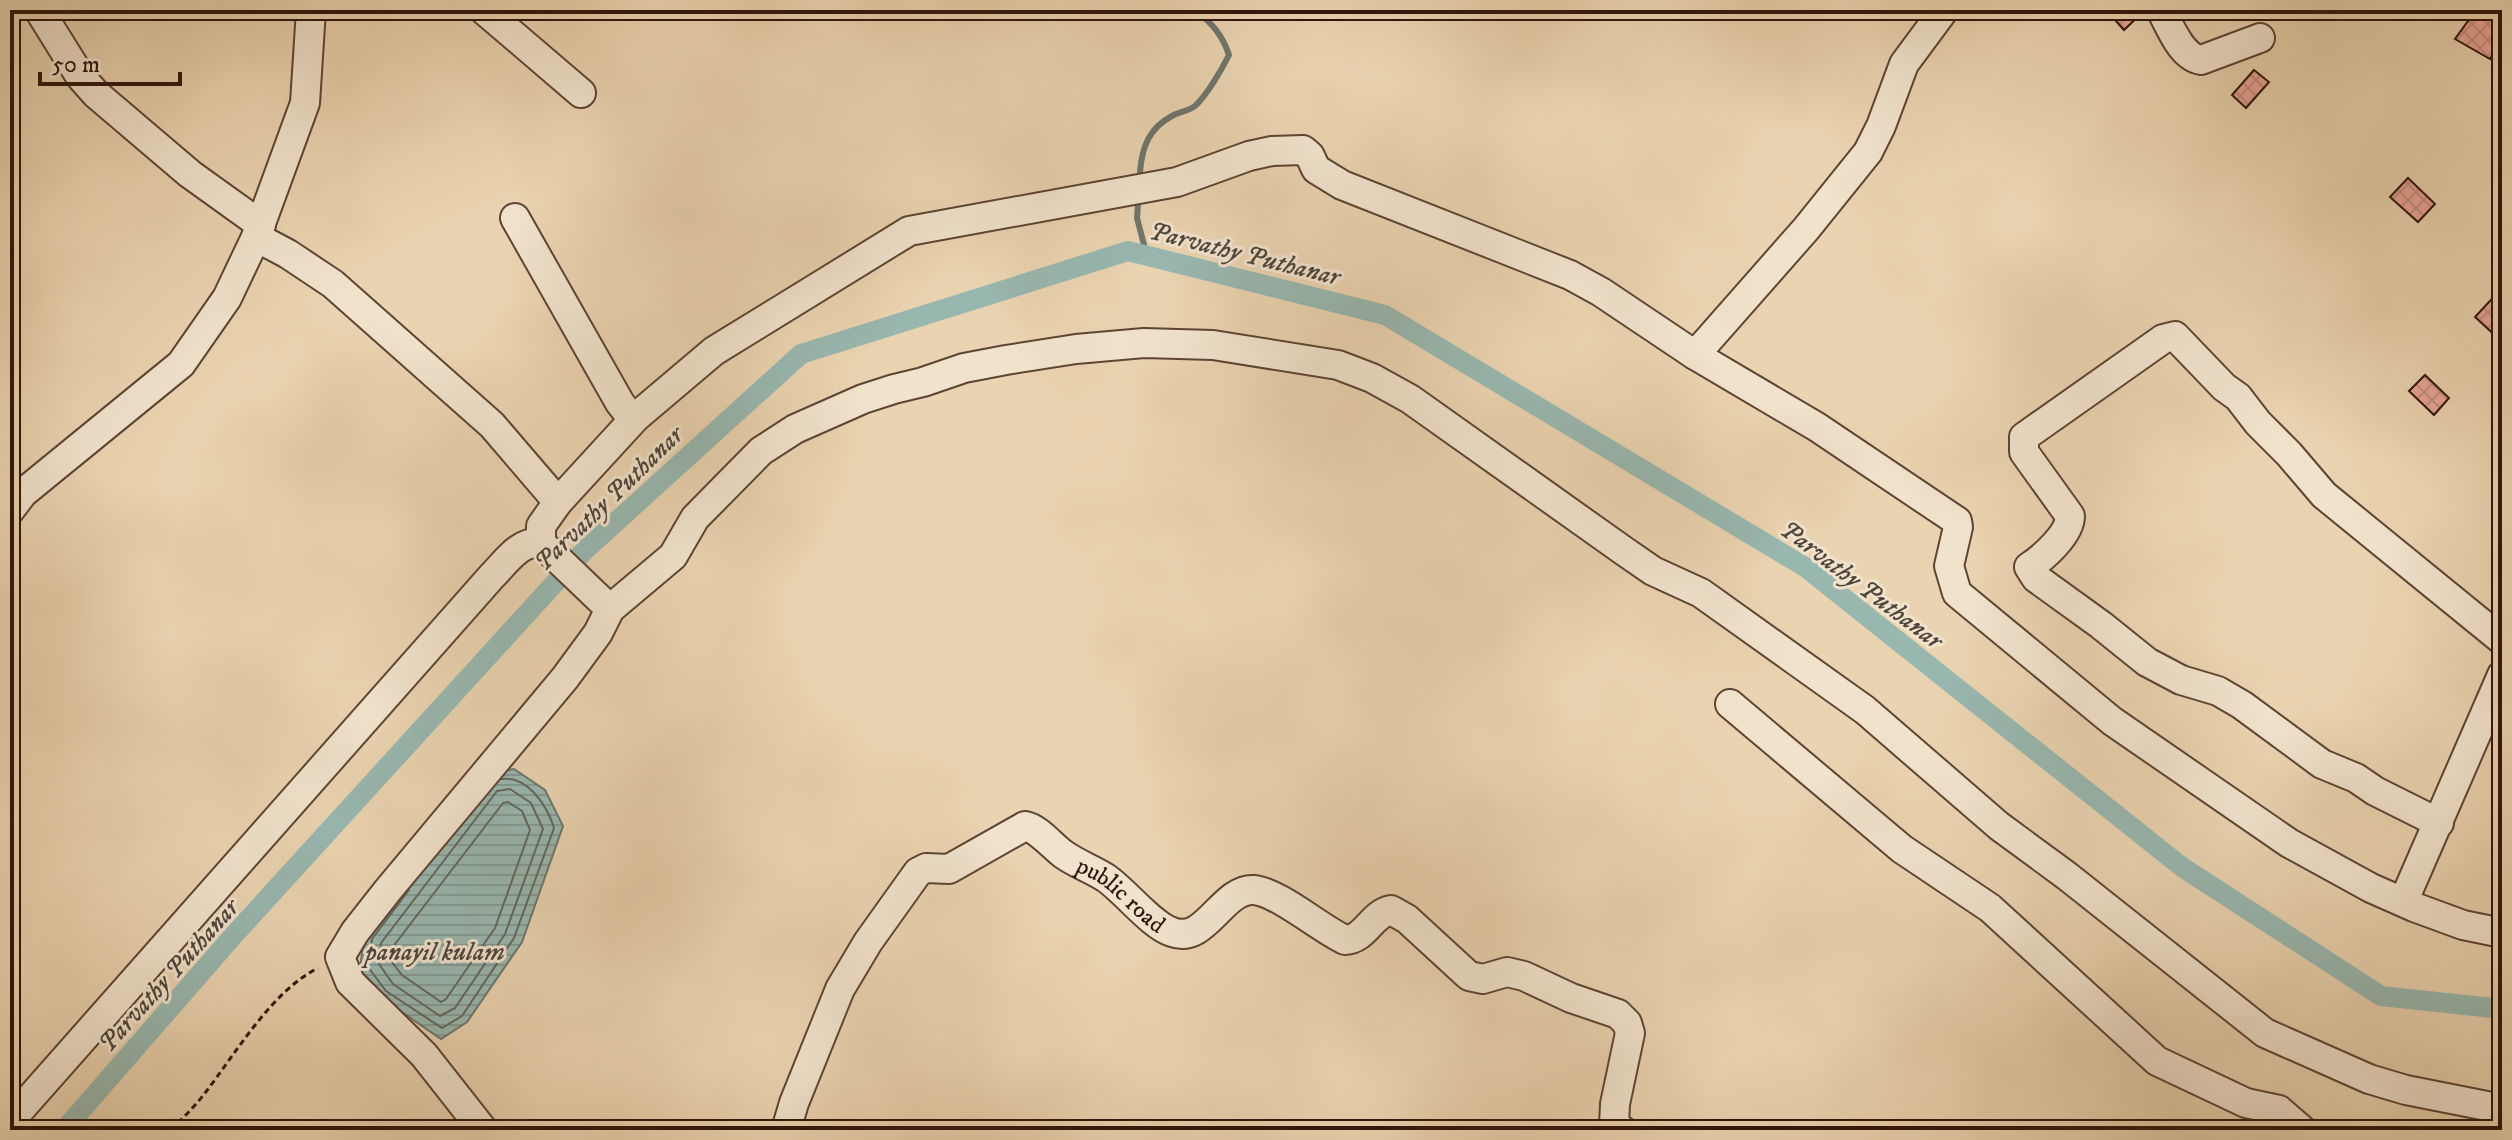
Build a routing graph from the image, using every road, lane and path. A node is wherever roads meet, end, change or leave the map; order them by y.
1 (39, 10) edge
2 (311, 10) edge
3 (484, 10) edge
4 (1944, 10) edge
5 (2161, 10) edge
6 (2260, 38) dead end
7 (581, 93) dead end
8 (515, 218) dead end
9 (259, 231) junction
10 (1695, 355) junction
11 (636, 417) junction
12 (14, 492) edge
13 (558, 502) junction
14 (542, 544) junction
15 (604, 603) junction
16 (2502, 640) edge
17 (2502, 675) edge
18 (1730, 704) dead end
19 (2439, 823) junction
20 (2408, 891) dead end
21 (2502, 933) edge
22 (340, 957) junction
23 (2502, 1109) edge
24 (10, 1121) edge
25 (171, 1130) edge
26 (483, 1130) edge
27 (786, 1130) edge
28 (1622, 1130) edge
29 (2302, 1130) edge

1 - 9 street
2 - 9 street
3 - 7 street
4 - 10 street
5 - 6 street
8 - 11 street
9 - 12 street
9 - 13 street
10 - 11 street
10 - 21 street
11 - 13 street
13 - 14 street
14 - 15 street
14 - 24 street
15 - 22 street
15 - 23 street
16 - 19 street
17 - 19 street
18 - 29 street
19 - 20 street
22 - 25 path
22 - 26 street
27 - 28 street, public road

